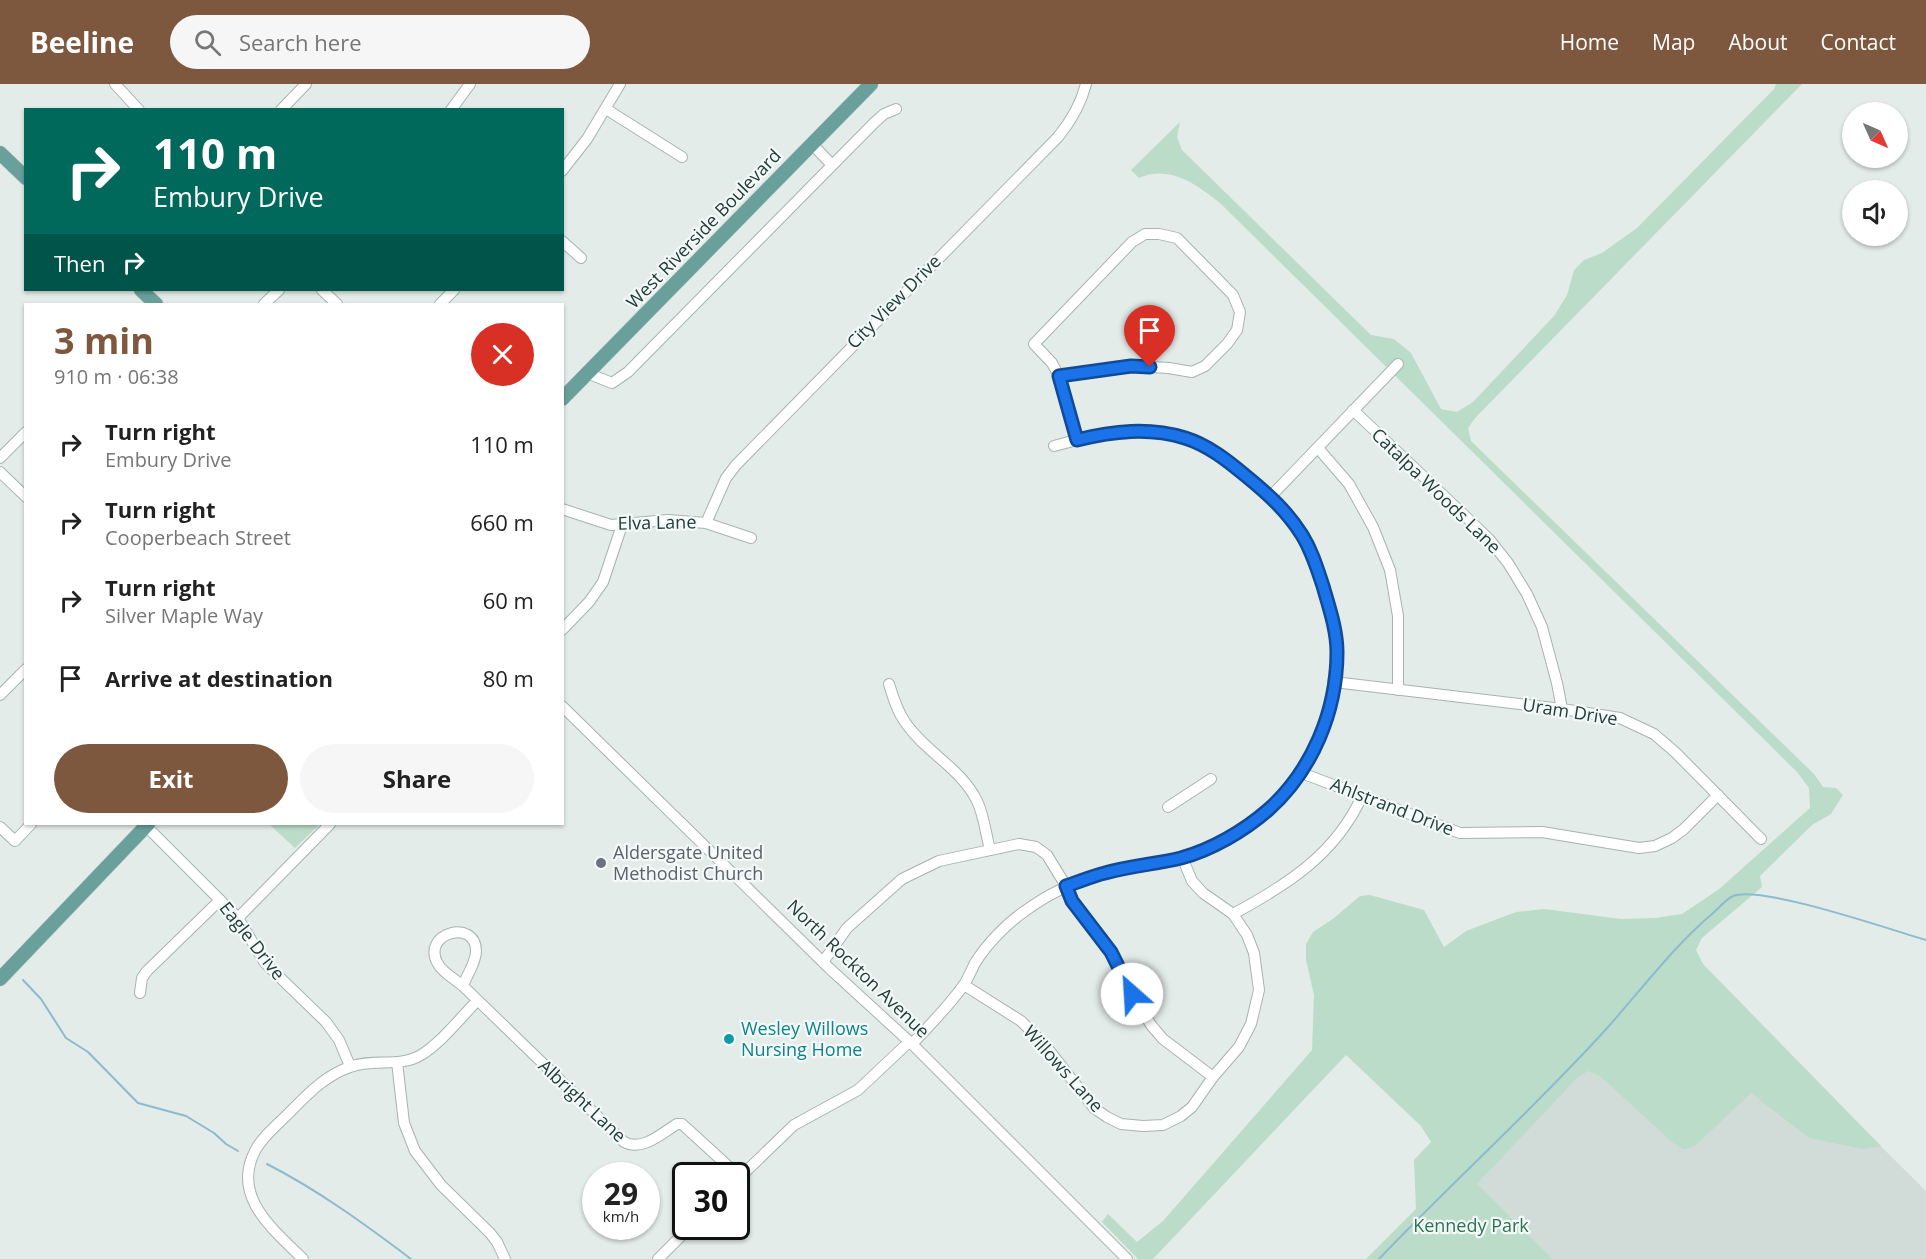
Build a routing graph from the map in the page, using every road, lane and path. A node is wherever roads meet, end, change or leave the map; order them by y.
1 (115, 84) edge
2 (306, 84) edge
3 (470, 84) edge
4 (620, 84) edge
5 (871, 84) edge
6 (1086, 84) edge
7 (137, 108) edge
8 (283, 108) edge
9 (452, 108) edge
10 (606, 109) junction
11 (896, 109) dead end
12 (812, 144) junction
13 (0, 153) edge
14 (682, 157) dead end
15 (832, 165) junction
16 (564, 168) edge
17 (24, 176) edge
18 (564, 243) edge
19 (581, 258) dead end
20 (142, 291) edge
21 (278, 291) edge
22 (323, 291) edge
23 (453, 291) edge
24 (155, 303) edge
25 (265, 303) edge
26 (336, 303) edge
27 (441, 303) edge
28 (1398, 364) dead end
29 (587, 373) junction
30 (1059, 376) junction
31 (564, 397) edge
32 (1353, 410) junction
33 (24, 434) edge
34 (1077, 440) junction
35 (1054, 446) dead end
36 (1318, 448) junction
37 (0, 458) edge
38 (0, 472) edge
39 (24, 495) edge
40 (1271, 496) junction
41 (564, 510) edge
42 (706, 523) junction
43 (622, 525) junction
44 (751, 538) dead end
45 (564, 628) edge
46 (24, 671) edge
47 (1334, 682) junction
48 (888, 684) dead end
49 (1398, 690) junction
50 (0, 695) edge
51 (564, 708) edge
52 (1562, 709) junction
53 (1299, 772) junction
54 (1211, 779) dead end
55 (1718, 795) junction
56 (1362, 796) junction
57 (1168, 807) dead end
58 (30, 825) edge
59 (145, 825) edge
60 (147, 825) edge
61 (329, 825) edge
62 (0, 827) edge
63 (1761, 839) dead end
64 (990, 850) junction
65 (1182, 857) junction
66 (1066, 886) junction
67 (220, 900) junction
68 (1233, 914) junction
69 (238, 918) junction
70 (824, 962) junction
71 (0, 979) edge
72 (964, 985) junction
73 (463, 986) junction
74 (140, 993) dead end
75 (477, 1000) junction
76 (911, 1043) junction
77 (397, 1062) junction
78 (350, 1066) junction
79 (1213, 1077) junction
80 (721, 1162) edge
81 (750, 1167) edge
82 (677, 1240) edge
83 (303, 1259) edge
84 (505, 1259) edge
85 (658, 1259) edge
86 (1127, 1259) edge

1 - 7 street
2 - 8 street
3 - 9 street
4 - 10 street
5 - 12 main road, West Riverside Boulevard
6 - 42 street, City View Drive
10 - 14 street
10 - 16 street
11 - 15 street
12 - 15 street
12 - 29 main road, West Riverside Boulevard
13 - 17 main road
15 - 29 street
18 - 19 street
20 - 24 main road
21 - 25 street
22 - 26 street
23 - 27 street
28 - 32 street
29 - 31 main road, West Riverside Boulevard
30 - 30 street
30 - 34 street
32 - 36 street
32 - 52 street, Catalpa Woods Lane
33 - 37 street
34 - 35 street
34 - 40 street
36 - 40 street
36 - 49 street
38 - 39 street
40 - 47 street
41 - 43 street, Elva Lane
42 - 43 street, Elva Lane
42 - 44 street, Elva Lane
43 - 45 street
46 - 50 street
47 - 49 street, Uram Drive
47 - 53 street
48 - 64 street
49 - 52 street, Uram Drive
51 - 70 street, North Rockton Avenue
52 - 55 street, Uram Drive
53 - 56 street, Ahlstrand Drive
53 - 65 street
54 - 57 street
55 - 56 street, Ahlstrand Drive
55 - 63 street, Uram Drive
56 - 68 street
58 - 62 street
59 - 71 main road
60 - 67 street, Eagle Drive
61 - 69 street
64 - 66 street
64 - 70 street
65 - 66 street
65 - 68 street, Willows Lane
66 - 72 street
66 - 79 street
67 - 69 street, Eagle Drive
67 - 74 street
68 - 79 street, Willows Lane
69 - 78 street, Eagle Drive
70 - 76 street, North Rockton Avenue
72 - 76 street
72 - 79 street, Willows Lane
73 - 73 street, Albright Lane
73 - 75 street, Albright Lane
75 - 77 street
75 - 80 street, Albright Lane
76 - 81 street
76 - 86 street, North Rockton Avenue
77 - 78 street
77 - 84 street
78 - 83 street
82 - 85 street

